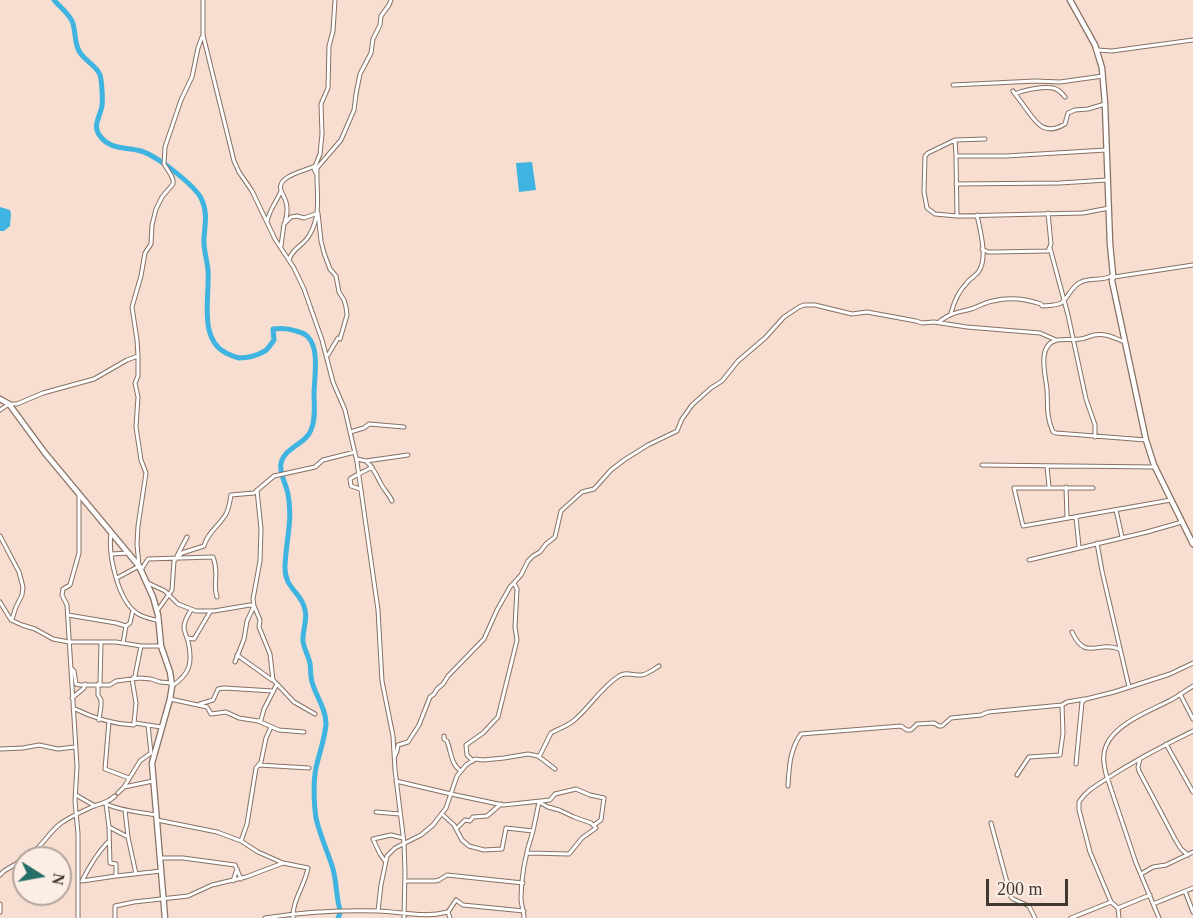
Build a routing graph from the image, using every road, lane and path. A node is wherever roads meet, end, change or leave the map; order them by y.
1 (203, 0) edge
2 (336, 0) edge
3 (391, 0) edge
4 (1070, 0) edge
5 (203, 35) junction
6 (1193, 40) edge
7 (1097, 50) junction
8 (1102, 75) junction
9 (953, 85) dead end
10 (1065, 97) dead end
11 (1105, 104) junction
12 (985, 139) dead end
13 (955, 140) junction
14 (1106, 150) junction
15 (956, 156) junction
16 (318, 164) junction
17 (317, 175) junction
18 (1107, 180) junction
19 (956, 184) junction
20 (280, 192) junction
21 (1108, 208) junction
22 (318, 213) junction
23 (1048, 213) junction
24 (976, 215) junction
25 (957, 216) junction
26 (267, 223) junction
27 (284, 224) junction
28 (280, 248) junction
29 (1050, 248) junction
30 (982, 249) junction
31 (289, 260) junction
32 (1193, 265) edge
33 (1113, 275) junction
34 (1064, 299) junction
35 (951, 314) junction
36 (939, 322) junction
37 (1073, 339) junction
38 (1056, 340) junction
39 (1125, 342) junction
40 (138, 356) junction
41 (327, 358) junction
42 (0, 399) edge
43 (9, 404) junction
44 (0, 410) edge
45 (404, 428) dead end
46 (350, 432) junction
47 (1095, 437) junction
48 (1146, 440) junction
49 (355, 452) junction
50 (408, 455) dead end
51 (356, 459) junction
52 (366, 461) junction
53 (982, 465) dead end
54 (372, 466) junction
55 (1047, 466) junction
56 (1156, 467) junction
57 (359, 475) junction
58 (1049, 487) junction
59 (1066, 487) junction
60 (1093, 488) dead end
61 (257, 490) junction
62 (360, 490) junction
63 (79, 494) junction
64 (1171, 500) junction
65 (392, 501) dead end
66 (1116, 510) junction
67 (1076, 517) junction
68 (1067, 519) junction
69 (1182, 522) junction
70 (111, 533) junction
71 (0, 536) edge
72 (187, 537) dead end
73 (1122, 537) junction
74 (1097, 543) junction
75 (1193, 544) edge
76 (1079, 547) junction
77 (128, 553) junction
78 (112, 554) junction
79 (176, 558) junction
80 (1029, 560) dead end
81 (140, 568) junction
82 (117, 578) junction
83 (148, 583) junction
84 (514, 583) junction
85 (170, 595) junction
86 (217, 597) dead end
87 (0, 602) edge
88 (254, 606) junction
89 (133, 610) junction
90 (191, 610) junction
91 (157, 611) junction
92 (210, 612) junction
93 (68, 615) junction
94 (11, 620) junction
95 (159, 621) junction
96 (126, 626) junction
97 (1072, 632) dead end
98 (187, 638) junction
99 (69, 642) junction
100 (101, 642) junction
101 (123, 643) junction
102 (141, 646) junction
103 (161, 646) junction
104 (1119, 649) junction
105 (237, 656) junction
106 (235, 662) dead end
107 (1193, 663) edge
108 (659, 666) dead end
109 (71, 668) junction
110 (132, 679) junction
111 (273, 680) junction
112 (85, 684) junction
113 (99, 684) junction
114 (172, 684) junction
115 (277, 684) junction
116 (1193, 686) edge
117 (1129, 687) junction
118 (274, 691) junction
119 (1180, 694) junction
120 (72, 698) junction
121 (170, 699) junction
122 (1086, 699) junction
123 (198, 705) junction
124 (1062, 705) junction
125 (73, 708) junction
126 (315, 714) dead end
127 (1193, 719) edge
128 (99, 720) junction
129 (109, 721) junction
130 (258, 721) junction
131 (134, 725) junction
132 (148, 725) junction
133 (161, 727) junction
134 (271, 727) junction
135 (1193, 731) edge
136 (304, 732) dead end
137 (444, 736) dead end
138 (1166, 744) junction
139 (75, 747) junction
140 (0, 748) edge
141 (151, 753) junction
142 (394, 757) junction
143 (539, 758) junction
144 (1140, 758) junction
145 (152, 760) junction
146 (472, 761) junction
147 (1076, 764) dead end
148 (260, 765) junction
149 (1128, 765) junction
150 (1138, 767) junction
151 (309, 768) dead end
152 (555, 769) dead end
153 (461, 771) junction
154 (1017, 776) dead end
155 (129, 778) junction
156 (1108, 778) junction
157 (153, 781) junction
158 (396, 781) junction
159 (788, 786) dead end
160 (124, 787) junction
161 (1193, 792) edge
162 (75, 794) junction
163 (451, 794) junction
164 (540, 802) junction
165 (106, 804) junction
166 (501, 804) junction
167 (95, 806) junction
168 (125, 810) junction
169 (376, 812) dead end
170 (400, 814) junction
171 (442, 814) junction
172 (76, 815) junction
173 (156, 817) junction
174 (991, 823) dead end
175 (594, 825) junction
176 (109, 827) junction
177 (456, 829) junction
178 (533, 831) junction
179 (128, 837) junction
180 (403, 838) junction
181 (109, 841) junction
182 (241, 842) junction
183 (404, 843) junction
184 (40, 846) edge
185 (1193, 852) edge
186 (528, 853) junction
187 (1188, 855) junction
188 (160, 858) junction
189 (385, 861) junction
190 (284, 863) junction
191 (237, 869) junction
192 (161, 871) junction
193 (136, 874) junction
194 (1141, 874) junction
195 (116, 876) junction
196 (241, 879) junction
197 (232, 880) junction
198 (82, 881) junction
199 (405, 881) junction
200 (523, 883) junction
201 (78, 888) junction
202 (1193, 888) edge
203 (1185, 891) junction
204 (1150, 895) junction
205 (164, 898) junction
206 (1111, 902) junction
207 (0, 904) edge
208 (1153, 904) junction
209 (1118, 908) junction
210 (378, 911) junction
211 (524, 911) junction
212 (0, 912) edge
213 (448, 912) junction
214 (1084, 912) junction
215 (1193, 912) edge
216 (292, 916) edge
217 (404, 916) edge
218 (78, 918) edge
219 (114, 918) edge
220 (165, 918) edge
221 (173, 918) edge
222 (265, 918) edge
223 (450, 918) edge
224 (524, 918) edge
225 (1035, 918) edge
226 (1071, 918) edge
227 (1085, 918) edge
228 (1119, 918) edge
229 (1159, 918) edge

1 - 5 street
2 - 16 street
3 - 16 street
4 - 7 street
5 - 26 street
5 - 40 street
6 - 7 street
7 - 8 street
8 - 9 street
8 - 11 street
10 - 11 street
11 - 14 street
12 - 13 street
13 - 15 street
13 - 25 street
14 - 15 street
14 - 18 street
15 - 19 street
16 - 17 street
16 - 17 street
16 - 20 street
17 - 22 street
18 - 19 street
18 - 21 street
19 - 25 street
20 - 26 street
20 - 27 street
21 - 23 street
21 - 33 street
22 - 27 street
22 - 31 street
22 - 41 street
23 - 24 street
23 - 29 street
24 - 25 street
24 - 30 street
26 - 28 street
27 - 28 street
28 - 31 street
29 - 30 street
29 - 34 street
30 - 35 street
31 - 41 street
32 - 33 street
33 - 34 street
33 - 39 street
34 - 35 street
34 - 37 street
35 - 36 street
36 - 38 street
36 - 84 street
37 - 38 street
37 - 39 street
37 - 47 street
38 - 47 street
39 - 48 street
40 - 43 street
40 - 81 street
41 - 46 street
42 - 43 street
43 - 44 street
43 - 63 street
45 - 46 street
46 - 49 street
47 - 48 street
48 - 56 street
49 - 51 street
49 - 61 street
50 - 52 street
51 - 52 street
51 - 57 street
52 - 54 street
53 - 55 street
54 - 57 street
54 - 65 street
55 - 56 street
55 - 58 street
56 - 64 street
57 - 62 street
57 - 62 street
58 - 59 street
58 - 68 street
59 - 60 street
59 - 68 street
61 - 79 street
61 - 88 street
62 - 142 street
63 - 70 street
63 - 93 street
64 - 66 street
64 - 69 street
66 - 67 street
66 - 73 street
67 - 68 street
67 - 76 street
69 - 73 street
69 - 75 street
70 - 77 street
70 - 78 street
71 - 94 street
72 - 79 street
73 - 74 street
74 - 76 street
74 - 104 street
76 - 80 street
77 - 78 street
77 - 81 street
78 - 82 street
79 - 81 street
79 - 85 street
79 - 86 street
81 - 82 street
81 - 83 street
82 - 89 street
83 - 85 street
83 - 91 street
84 - 142 street
84 - 146 street
85 - 90 street
85 - 91 street
87 - 94 street
88 - 92 street
88 - 105 street
88 - 111 street
89 - 95 street
89 - 96 street
90 - 92 street
90 - 98 street
91 - 95 street
92 - 98 street
93 - 96 street
93 - 99 street
94 - 99 street
95 - 103 street
96 - 101 street
97 - 104 street
98 - 114 street
99 - 100 street
99 - 109 street
100 - 101 street
100 - 113 street
101 - 102 street
102 - 103 street
102 - 110 street
103 - 114 street
104 - 117 street
105 - 106 street
105 - 111 street
107 - 117 street
108 - 143 street
109 - 112 street
109 - 120 street
110 - 113 street
110 - 114 street
110 - 131 street
111 - 115 street
112 - 113 street
112 - 120 street
113 - 128 street
114 - 121 street
115 - 118 street
115 - 126 street
116 - 119 street
117 - 122 street
118 - 123 street
118 - 130 street
119 - 127 street
119 - 156 street
120 - 125 street
121 - 123 street
121 - 133 street
122 - 124 street
122 - 147 street
123 - 130 street
124 - 154 street
124 - 159 street
125 - 128 street
125 - 139 street
128 - 129 street
129 - 131 street
129 - 155 street
130 - 134 street
131 - 132 street
132 - 133 street
132 - 141 street
133 - 145 street
134 - 136 street
134 - 148 street
135 - 138 street
137 - 153 street
138 - 144 street
138 - 161 street
139 - 140 street
139 - 162 street
141 - 145 street
141 - 155 street
142 - 158 street
143 - 146 street
143 - 152 street
144 - 149 street
144 - 150 street
145 - 157 street
146 - 153 street
148 - 151 street
148 - 182 street
149 - 150 street
149 - 156 street
150 - 187 street
153 - 163 street
155 - 160 street
156 - 194 street
156 - 206 street
157 - 160 street
157 - 173 street
158 - 163 street
158 - 170 street
160 - 165 street
162 - 167 street
162 - 172 street
163 - 166 street
163 - 171 street
164 - 166 street
164 - 175 street
164 - 175 street
164 - 178 street
165 - 167 street
165 - 168 street
165 - 176 street
166 - 177 street
167 - 172 street
168 - 173 street
168 - 179 street
169 - 170 street
170 - 180 street
171 - 177 street
171 - 183 street
172 - 184 street
172 - 201 street
173 - 182 street
173 - 188 street
174 - 225 street
175 - 186 street
176 - 179 street
176 - 181 street
177 - 178 street
178 - 186 street
179 - 193 street
180 - 183 street
180 - 189 street
181 - 195 street
181 - 198 street
182 - 190 street
183 - 189 street
183 - 199 street
185 - 187 street
186 - 200 street
187 - 194 street
188 - 191 street
188 - 192 street
189 - 210 street
190 - 196 street
190 - 216 street
191 - 196 street
191 - 197 street
192 - 193 street
192 - 205 street
193 - 195 street
194 - 204 street
195 - 198 street
196 - 197 street
197 - 205 street
198 - 201 street
199 - 200 street
199 - 217 street
200 - 211 street
201 - 218 street
202 - 203 street
203 - 208 street
203 - 215 street
204 - 208 street
204 - 209 street
205 - 219 street
205 - 220 street
206 - 209 street
206 - 214 street
207 - 212 street
208 - 229 street
209 - 228 street
210 - 216 street
210 - 217 street
211 - 213 street
211 - 224 street
213 - 217 street
213 - 223 street
214 - 226 street
214 - 227 street
216 - 222 street
220 - 221 street

